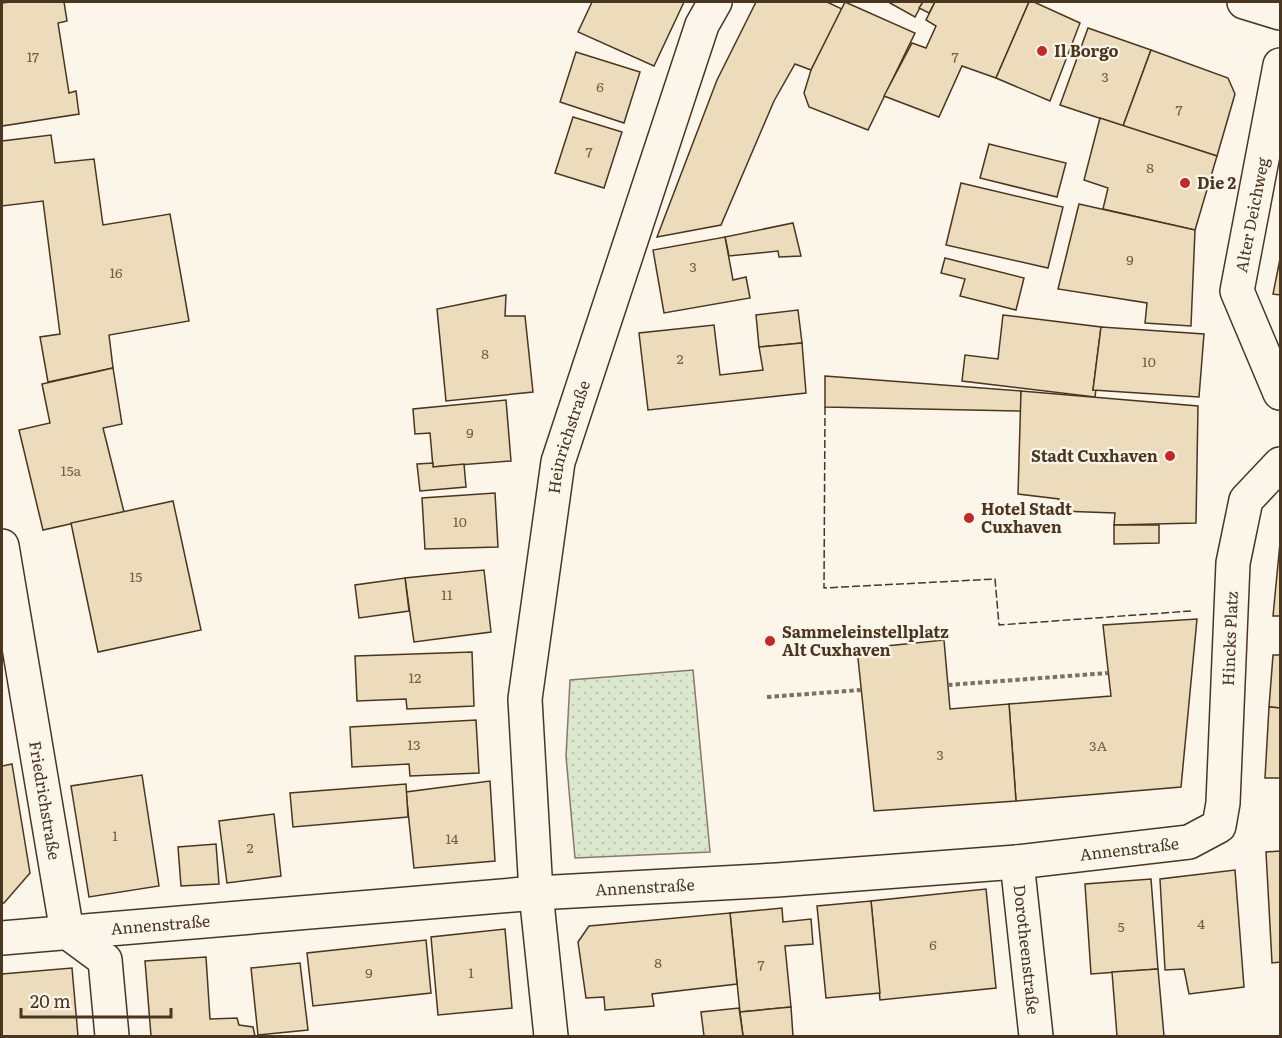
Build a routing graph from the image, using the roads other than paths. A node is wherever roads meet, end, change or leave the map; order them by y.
1 (715, 2) edge
2 (1244, 2) edge
3 (1281, 13) edge
4 (1281, 65) edge
5 (1281, 393) edge
6 (1281, 464) edge
7 (2, 546) edge
8 (1219, 826) joint
9 (1017, 862) junction
10 (536, 894) junction
11 (67, 932) junction
12 (2, 938) edge
13 (112, 1036) edge
14 (551, 1036) edge
15 (1036, 1036) edge

1 - 10 street, Heinrichstraße
2 - 3 street
4 - 5 street, Alter Deichweg
6 - 8 street, Hincks Platz
7 - 11 street, Friedrichstraße
8 - 9 street, Annenstraße
9 - 10 street, Annenstraße
9 - 15 street, Dorotheenstraße
10 - 11 street, Annenstraße
10 - 14 street, Heinrichstraße
11 - 12 street, Annenstraße
11 - 13 street

